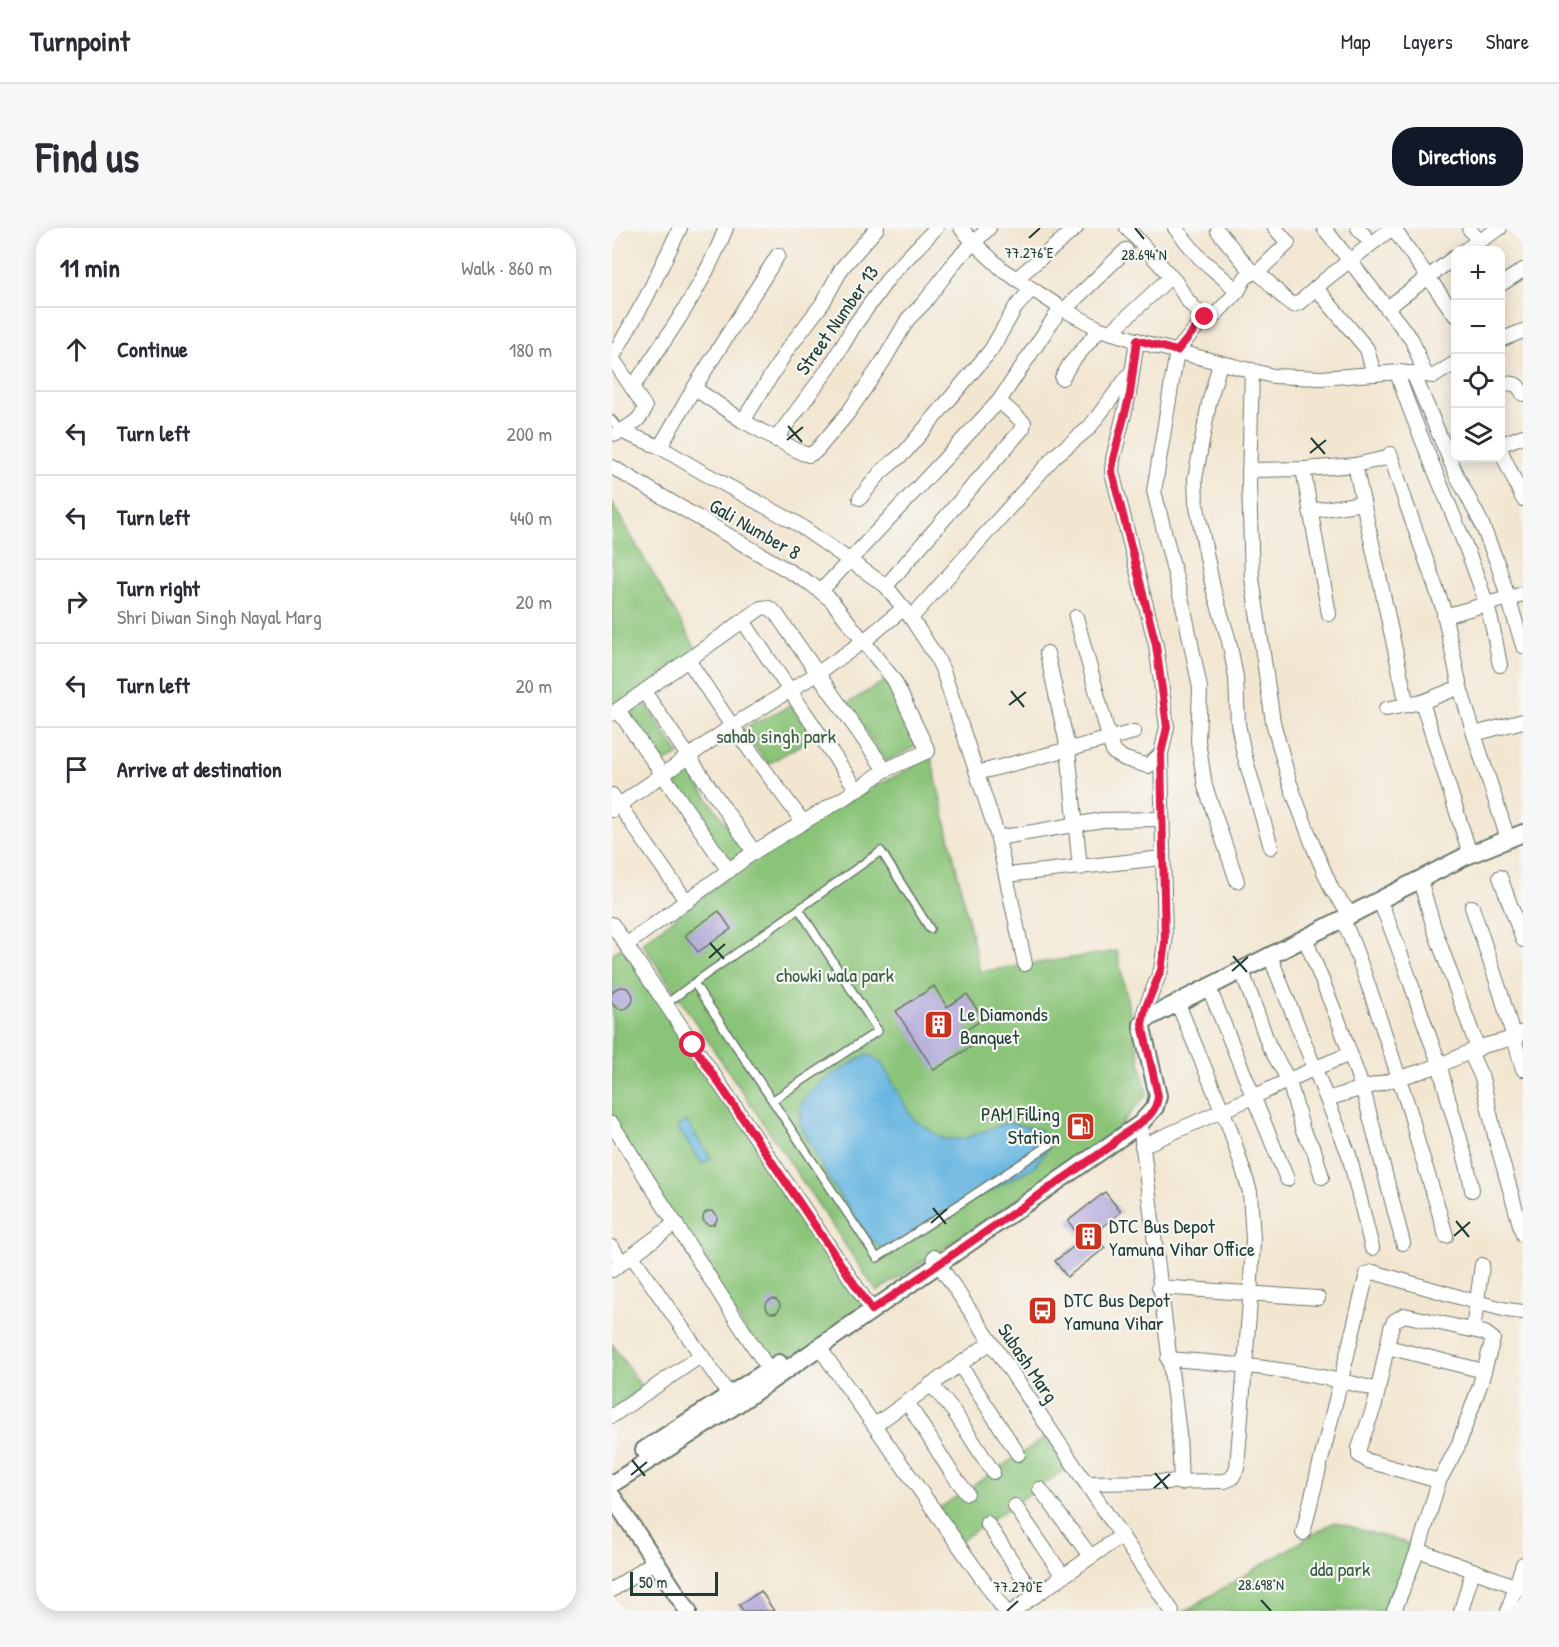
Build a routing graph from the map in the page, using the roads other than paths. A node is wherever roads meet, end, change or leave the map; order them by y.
1 (680, 228) edge
2 (726, 228) edge
3 (877, 228) edge
4 (936, 228) edge
5 (961, 228) edge
6 (989, 228) edge
7 (1076, 228) edge
8 (1127, 228) edge
9 (1175, 228) edge
10 (1275, 228) edge
11 (1324, 228) edge
12 (1358, 228) edge
13 (1393, 228) edge
14 (1469, 228) edge
15 (1500, 228) edge
16 (1218, 231) dead end
17 (1478, 241) junction
18 (973, 243) junction
19 (1371, 243) junction
20 (1471, 246) edge
21 (1126, 250) dead end
22 (778, 255) dead end
23 (1350, 260) junction
24 (1451, 260) edge
25 (1523, 270) edge
26 (1255, 272) junction
27 (1427, 277) junction
28 (1016, 279) junction
29 (1505, 282) edge
30 (1164, 283) dead end
31 (1316, 288) junction
32 (1031, 290) junction
33 (1238, 291) junction
34 (1387, 308) junction
35 (1062, 309) junction
36 (1451, 310) edge
37 (1205, 317) junction
38 (1105, 331) junction
39 (1523, 331) edge
40 (1505, 338) edge
41 (1137, 340) junction
42 (1177, 351) junction
43 (1221, 363) junction
44 (1451, 365) edge
45 (1133, 370) junction
46 (1252, 370) junction
47 (1396, 373) junction
48 (1374, 374) junction
49 (1419, 374) junction
50 (1062, 378) dead end
51 (1505, 383) edge
52 (632, 388) junction
53 (694, 388) junction
54 (1523, 394) edge
55 (999, 402) junction
56 (743, 421) junction
57 (615, 429) edge
58 (1523, 436) edge
59 (775, 440) junction
60 (1505, 445) edge
61 (660, 447) junction
62 (1505, 458) edge
63 (1355, 465) junction
64 (612, 467) edge
65 (1303, 469) junction
66 (1249, 470) junction
67 (860, 498) dead end
68 (1523, 499) edge
69 (1363, 503) junction
70 (1310, 511) junction
71 (850, 561) junction
72 (886, 585) junction
73 (821, 591) junction
74 (1523, 594) edge
75 (1509, 598) junction
76 (1487, 604) junction
77 (907, 613) junction
78 (1329, 614) dead end
79 (1444, 616) junction
80 (1076, 617) dead end
81 (743, 621) junction
82 (864, 641) junction
83 (1523, 646) edge
84 (1047, 653) dead end
85 (688, 660) junction
86 (1500, 665) dead end
87 (818, 673) junction
88 (1460, 687) junction
89 (791, 692) junction
90 (645, 693) junction
91 (1422, 702) junction
92 (1407, 705) junction
93 (1386, 709) dead end
94 (615, 712) edge
95 (1523, 721) edge
96 (732, 726) junction
97 (1134, 732) dead end
98 (1474, 734) junction
99 (1108, 740) junction
100 (1068, 749) junction
101 (1161, 754) junction
102 (689, 755) junction
103 (885, 770) junction
104 (977, 773) junction
105 (662, 775) junction
106 (857, 790) junction
107 (614, 804) edge
108 (1162, 819) junction
109 (803, 822) junction
110 (1076, 825) junction
111 (1516, 836) edge
112 (998, 838) junction
113 (1271, 847) dead end
114 (754, 852) junction
115 (1470, 854) junction
116 (1162, 858) junction
117 (1080, 868) junction
118 (729, 870) junction
119 (1006, 875) junction
120 (1500, 877) dead end
121 (1420, 880) junction
122 (1237, 881) dead end
123 (1379, 900) junction
124 (687, 902) junction
125 (1472, 907) dead end
126 (799, 909) junction
127 (1347, 917) junction
128 (612, 924) edge
129 (930, 929) dead end
130 (1305, 938) junction
131 (1523, 940) edge
132 (626, 945) junction
133 (1270, 956) junction
134 (1025, 964) dead end
135 (1242, 971) junction
136 (694, 983) junction
137 (1209, 988) junction
138 (666, 1004) junction
139 (1178, 1004) junction
140 (1144, 1021) junction
141 (1519, 1034) edge
142 (1474, 1050) junction
143 (1350, 1054) junction
144 (1440, 1065) junction
145 (1313, 1069) junction
146 (1523, 1069) edge
147 (1399, 1080) junction
148 (1289, 1081) junction
149 (1362, 1088) junction
150 (1253, 1097) junction
151 (1327, 1099) junction
152 (772, 1100) junction
153 (1223, 1111) junction
154 (612, 1124) edge
155 (1140, 1125) junction
156 (1057, 1140) dead end
157 (1142, 1146) junction
158 (1322, 1177) dead end
159 (1287, 1179) dead end
160 (1472, 1190) dead end
161 (676, 1223) junction
162 (1523, 1235) edge
163 (1446, 1236) dead end
164 (1403, 1243) dead end
165 (612, 1247) edge
166 (1372, 1248) dead end
167 (936, 1260) junction
168 (622, 1263) edge
169 (1482, 1265) dead end
170 (1159, 1287) junction
171 (1251, 1292) junction
172 (1318, 1298) dead end
173 (1476, 1302) junction
174 (870, 1307) junction
175 (1523, 1312) edge
176 (1473, 1330) junction
177 (991, 1342) junction
178 (819, 1347) junction
179 (1387, 1347) junction
180 (702, 1355) junction
181 (1168, 1359) junction
182 (960, 1365) junction
183 (1245, 1365) junction
184 (1485, 1371) junction
185 (772, 1374) junction
186 (1341, 1380) junction
187 (931, 1384) junction
188 (1378, 1390) junction
189 (729, 1395) junction
190 (907, 1402) junction
191 (612, 1416) edge
192 (875, 1425) junction
193 (1018, 1454) dead end
194 (612, 1471) edge
195 (993, 1472) dead end
196 (1439, 1481) junction
197 (1087, 1483) junction
198 (1181, 1483) junction
199 (612, 1484) edge
200 (1040, 1489) dead end
201 (967, 1493) dead end
202 (612, 1496) edge
203 (1015, 1506) dead end
204 (987, 1523) dead end
205 (1303, 1533) dead end
206 (1121, 1536) junction
207 (1418, 1550) junction
208 (1091, 1557) junction
209 (655, 1561) junction
210 (1523, 1564) edge
211 (1473, 1570) junction
212 (1063, 1576) junction
213 (1519, 1588) edge
214 (612, 1590) edge
215 (1035, 1596) junction
216 (688, 1611) edge
217 (1005, 1611) edge
218 (1013, 1611) edge
219 (1172, 1611) edge
220 (1394, 1611) edge
221 (1461, 1611) edge
222 (1508, 1611) edge

1 - 52 street
2 - 52 street
3 - 56 street
4 - 59 street, Street Number 13
5 - 18 street
6 - 18 street
7 - 28 street
8 - 37 street
9 - 33 street
10 - 26 street
11 - 23 street
12 - 19 street
13 - 19 street
13 - 27 street
14 - 17 street
15 - 17 street
16 - 26 street
17 - 20 street
18 - 28 street
18 - 59 street
19 - 23 street
21 - 35 street
22 - 53 street
23 - 31 street
23 - 34 street
24 - 27 street
25 - 29 street
26 - 31 street
26 - 33 street
27 - 34 street
27 - 36 street
28 - 32 street
30 - 38 street
31 - 48 street
32 - 35 street
32 - 67 street
33 - 37 street
34 - 49 street
35 - 38 street
35 - 55 street
37 - 42 street
38 - 41 street
38 - 50 street
39 - 40 street
41 - 42 street
41 - 45 street
42 - 43 street
42 - 122 street
43 - 46 street
43 - 113 street
44 - 49 street
45 - 77 street
45 - 101 street
46 - 48 street
46 - 66 street
47 - 48 street
47 - 49 street
47 - 76 street
49 - 75 street
51 - 54 street
52 - 57 street
53 - 56 street
53 - 61 street
55 - 71 street
55 - 72 street
56 - 59 street
57 - 61 street
58 - 60 street
61 - 71 street
62 - 68 street
63 - 65 street
63 - 69 street
63 - 79 street
64 - 73 street, Gali Number 8
65 - 66 street
65 - 70 street
66 - 127 street
69 - 70 street
69 - 92 street
70 - 78 street
71 - 72 street
71 - 73 street
72 - 77 street
73 - 82 street, Gali Number 8
74 - 75 street
75 - 76 street
75 - 83 street
76 - 79 street
76 - 86 street
77 - 82 street
77 - 104 street
79 - 88 street
80 - 99 street
81 - 85 street
81 - 87 street
81 - 89 street
82 - 87 street
82 - 103 street, Gali Number 8
84 - 100 street
85 - 90 street
85 - 96 street
87 - 89 street
87 - 103 street
88 - 91 street
88 - 98 street
89 - 96 street
89 - 106 street
90 - 94 street
90 - 102 street
91 - 92 street
91 - 115 street
92 - 93 street
94 - 105 street
95 - 98 street
96 - 102 street
96 - 109 street
97 - 99 street
98 - 111 street
99 - 100 street
99 - 101 street
100 - 104 street
100 - 110 street
101 - 108 street
102 - 105 street
102 - 114 street
103 - 106 street
104 - 112 street
105 - 107 street
105 - 118 street
106 - 109 street
107 - 124 street
108 - 110 street
108 - 116 street
109 - 114 street
110 - 112 street
110 - 117 street
111 - 115 street
112 - 119 street
114 - 118 street
115 - 121 street
116 - 117 street
116 - 140 street
117 - 119 street
118 - 124 street
119 - 134 street
120 - 131 street
121 - 123 street
121 - 142 street
123 - 127 street
123 - 144 street
124 - 132 street
125 - 141 street
126 - 129 lane
126 - 136 lane
126 - 152 lane
127 - 130 street
127 - 147 street
128 - 132 street
130 - 133 street
130 - 143 street
132 - 138 street
133 - 135 street
133 - 145 street
135 - 137 street
135 - 148 street
136 - 138 lane
136 - 152 lane
137 - 139 street
137 - 150 street
138 - 174 street
139 - 140 street
139 - 153 street
140 - 155 street
141 - 142 street
141 - 146 street
142 - 144 street
142 - 162 street
143 - 145 street
143 - 149 street
144 - 147 street
144 - 160 street
145 - 148 street
145 - 151 street
147 - 149 street
147 - 163 street
148 - 150 street
148 - 158 street
149 - 151 street
149 - 164 street
150 - 153 street
150 - 159 street
151 - 166 street
152 - 156 lane
153 - 157 street
153 - 171 street
154 - 161 street
155 - 157 street
155 - 167 street
157 - 170 street
161 - 168 street
161 - 185 street
165 - 168 street
167 - 174 street
167 - 177 street, Subash Marg
168 - 180 street
169 - 173 street
170 - 171 street
170 - 181 street
171 - 172 street
171 - 183 street
173 - 175 street
173 - 176 street
173 - 186 street
174 - 178 street
174 - 185 street
176 - 179 street
176 - 184 street
177 - 182 street
177 - 197 street, Subash Marg
178 - 185 street
178 - 192 street
179 - 184 street
179 - 188 street
180 - 189 street
180 - 191 street
181 - 183 street
181 - 198 street
182 - 187 street
182 - 193 street
183 - 186 street
183 - 198 street
184 - 196 street
185 - 189 street
185 - 199 street
186 - 188 street
186 - 205 street
187 - 190 street
187 - 195 street
188 - 196 street
189 - 194 street
190 - 192 street
190 - 201 street
192 - 217 street
196 - 207 street
197 - 198 street
197 - 206 street, Subash Marg
200 - 208 street
202 - 209 street
203 - 212 street
204 - 215 street
206 - 208 street
206 - 219 street, Subash Marg
207 - 211 street
207 - 220 street
208 - 212 street
209 - 214 street
209 - 216 street
210 - 213 street
211 - 213 street
211 - 221 street
212 - 215 street
213 - 222 street
215 - 218 street

